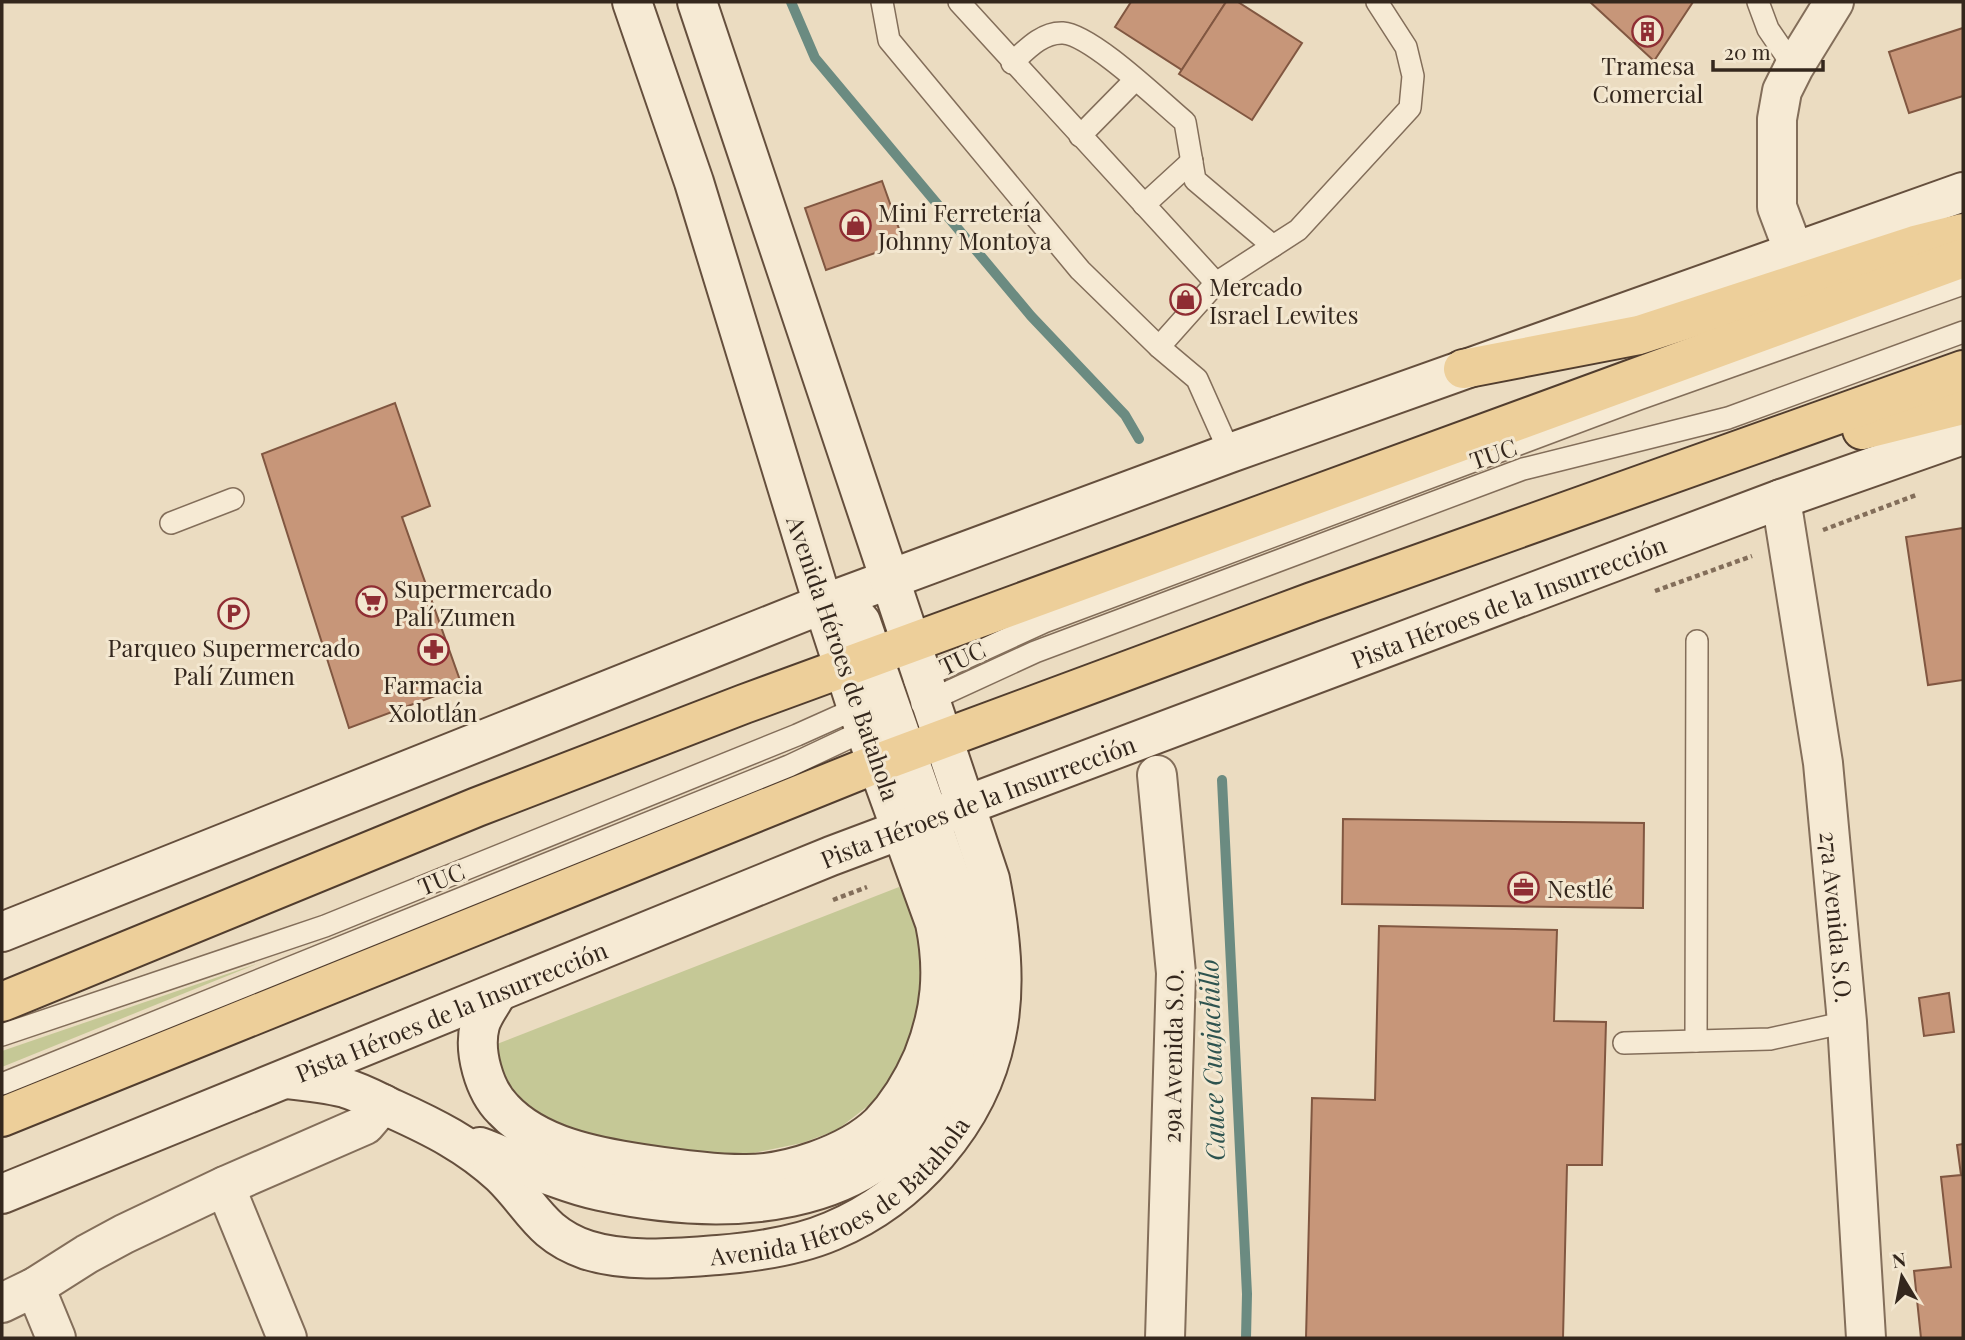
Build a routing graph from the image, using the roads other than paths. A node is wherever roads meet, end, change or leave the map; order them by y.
1 (632, 2) edge
2 (696, 2) edge
3 (881, 2) edge
4 (959, 2) edge
5 (1377, 2) edge
6 (1758, 2) edge
7 (1834, 2) edge
8 (1012, 63) junction
9 (1794, 66) junction
10 (1135, 80) junction
11 (1080, 136) junction
12 (1192, 161) junction
13 (1963, 192) edge
14 (1144, 205) junction
15 (1963, 233) edge
16 (1273, 246) junction
17 (1794, 252) junction
18 (1963, 258) edge
19 (1216, 283) junction
20 (1963, 284) edge
21 (1963, 332) edge
22 (1159, 347) junction
23 (1462, 369) junction
24 (1963, 370) edge
25 (1963, 405) edge
26 (1963, 435) edge
27 (1230, 453) junction
28 (233, 499) dead end
29 (1781, 499) junction
30 (171, 523) dead end
31 (1523, 526) junction
32 (883, 565) junction
33 (823, 604) junction
34 (1697, 641) dead end
35 (910, 642) junction
36 (858, 662) junction
37 (926, 689) junction
38 (881, 728) junction
39 (943, 739) junction
40 (1157, 775) dead end
41 (967, 806) junction
42 (916, 825) junction
43 (2, 932) edge
44 (105, 959) junction
45 (2, 990) edge
46 (497, 993) junction
47 (2, 1002) edge
48 (1847, 1022) junction
49 (2, 1035) edge
50 (1696, 1041) junction
51 (1624, 1042) dead end
52 (286, 1078) junction
53 (2, 1084) edge
54 (383, 1104) junction
55 (2, 1117) edge
56 (446, 1133) junction
57 (592, 1153) junction
58 (548, 1175) junction
59 (225, 1186) junction
60 (2, 1194) edge
61 (551, 1232) junction
62 (18, 1295) edge
63 (56, 1338) edge
64 (287, 1338) edge
65 (1165, 1338) edge
66 (1866, 1338) edge

1 - 33 street, Avenida Héroes de Batahola
2 - 32 street, Avenida Héroes de Batahola
3 - 22 lane
4 - 8 lane
5 - 16 lane
6 - 9 lane
7 - 9 street
8 - 10 lane
8 - 11 lane
9 - 17 street
10 - 11 lane
10 - 12 lane
11 - 14 lane
12 - 14 lane
12 - 16 lane
13 - 17 street
14 - 19 lane
15 - 23 main road
16 - 19 lane
17 - 23 street
18 - 35 main road
19 - 22 lane
20 - 37 lane, TUC
21 - 37 lane, TUC
22 - 27 lane
23 - 27 street
24 - 31 main road
25 - 31 main road
26 - 29 street, Pista Héroes de la Insurrección
27 - 32 street
28 - 30 lane
29 - 41 street, Pista Héroes de la Insurrección
29 - 48 street, 27a Avenida S.O.
31 - 39 main road
32 - 33 street
32 - 35 street, Avenida Héroes de Batahola
33 - 36 street, Avenida Héroes de Batahola
33 - 43 street
34 - 50 lane
35 - 36 main road
35 - 37 street, Avenida Héroes de Batahola
36 - 38 street, Avenida Héroes de Batahola
36 - 44 main road
37 - 38 lane, TUC
37 - 39 street, Avenida Héroes de Batahola
38 - 39 main road
38 - 42 street, Avenida Héroes de Batahola
38 - 49 lane, TUC
38 - 53 lane, TUC
38 - 55 main road
39 - 41 street, Avenida Héroes de Batahola
40 - 65 street, 29a Avenida S.O.
41 - 42 street, Pista Héroes de la Insurrección
41 - 61 street, Avenida Héroes de Batahola
42 - 46 street, Pista Héroes de la Insurrección
42 - 57 street, Avenida Héroes de Batahola
42 - 58 street
44 - 45 main road
44 - 47 main road
46 - 52 street, Pista Héroes de la Insurrección
46 - 57 street, Avenida Héroes de Batahola
48 - 50 lane
48 - 66 street, 27a Avenida S.O.
50 - 51 lane
52 - 54 street, Avenida Héroes de Batahola
52 - 60 street, Pista Héroes de la Insurrección
54 - 56 street, Avenida Héroes de Batahola
54 - 59 street
56 - 58 street
56 - 61 street, Avenida Héroes de Batahola
57 - 58 street
58 - 61 street
59 - 62 street
59 - 64 street
62 - 63 street

